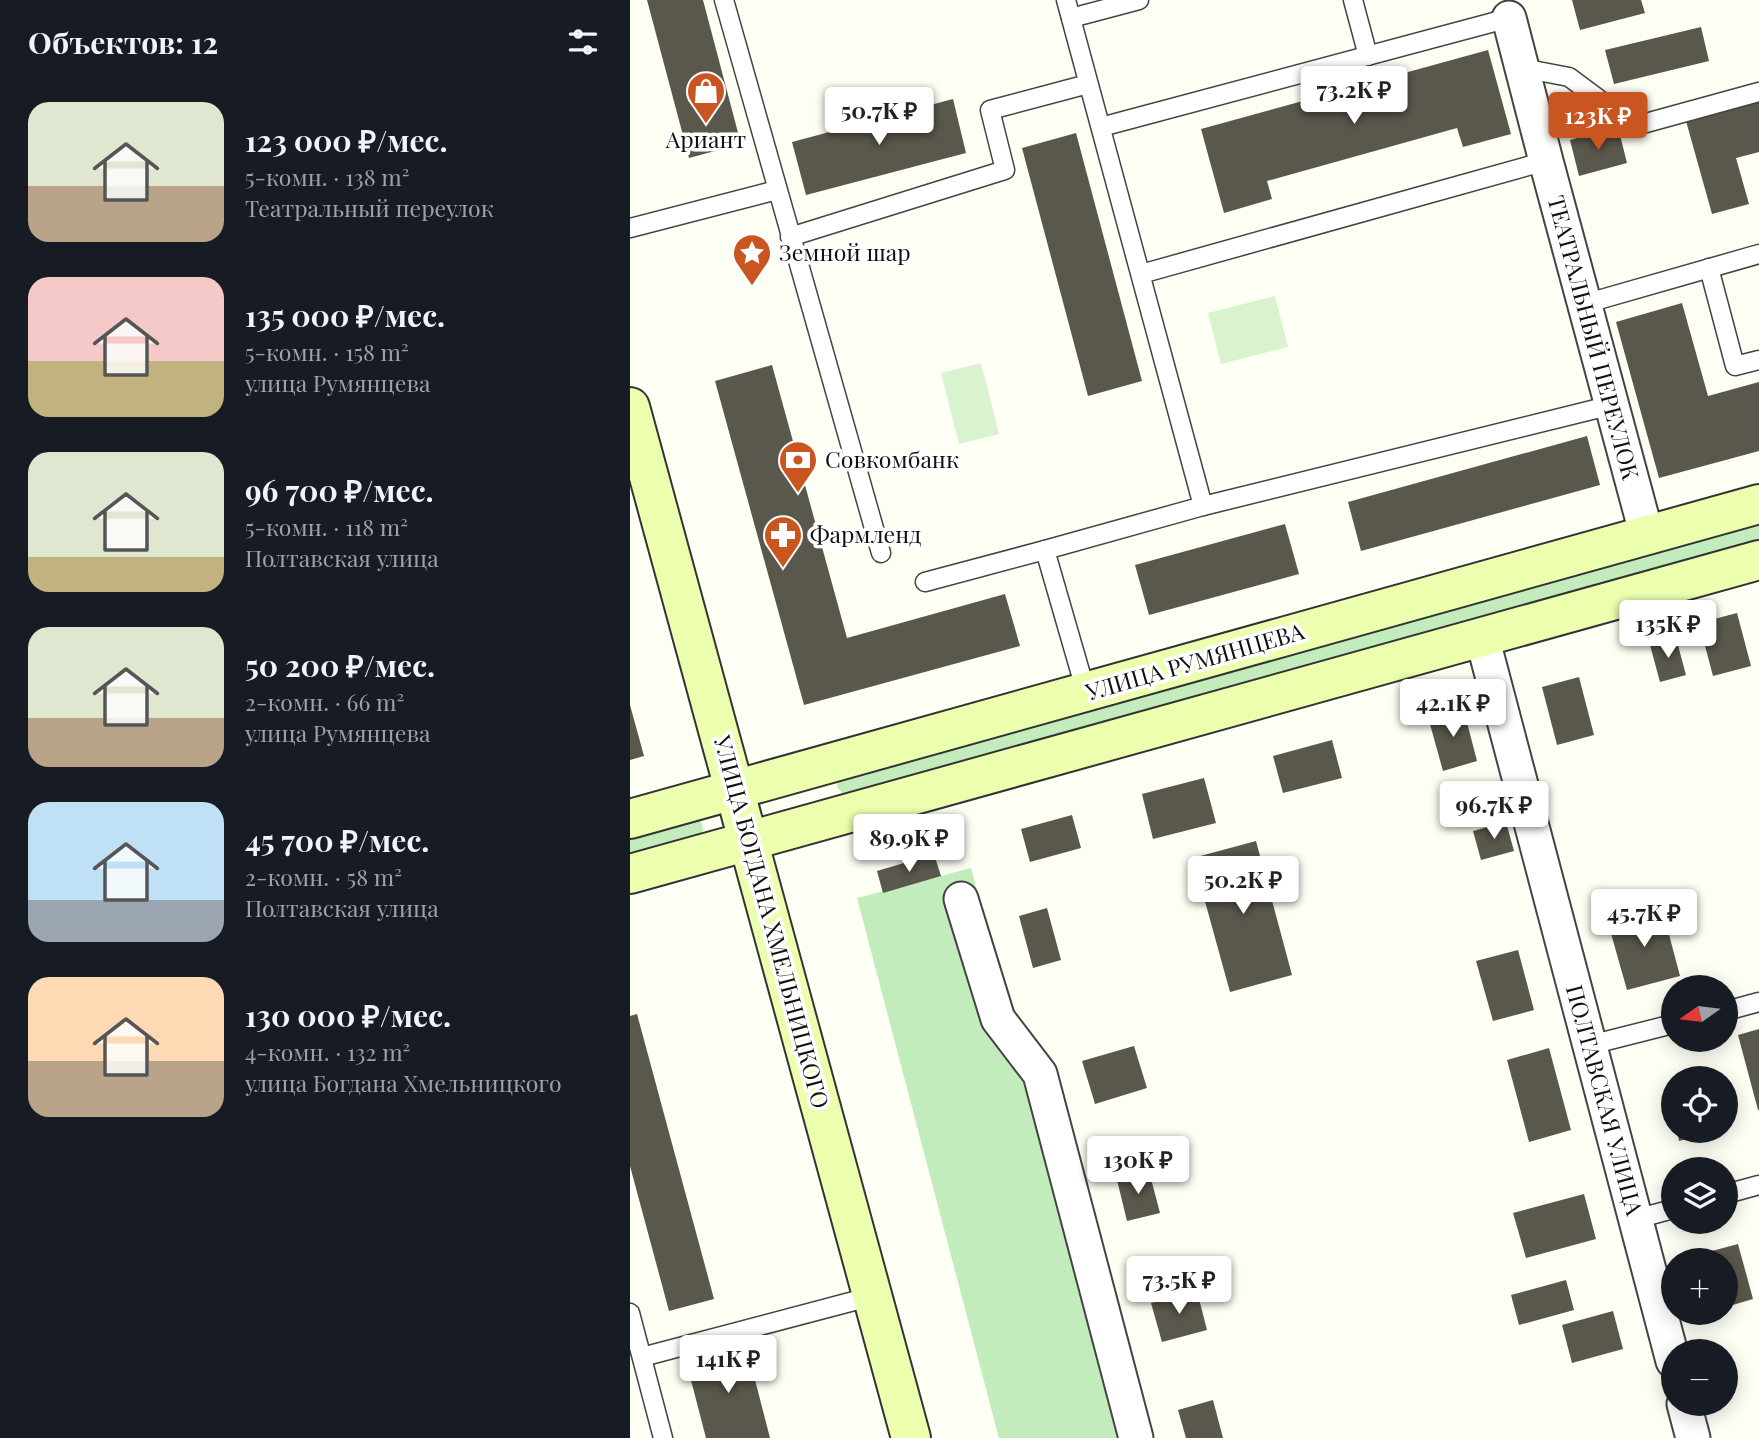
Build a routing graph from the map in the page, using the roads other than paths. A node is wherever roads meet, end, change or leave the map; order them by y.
1 (724, 0) edge
2 (1066, 0) edge
3 (1136, 0) edge
4 (1353, 0) edge
5 (1071, 18) junction
6 (1509, 18) joint
7 (1368, 56) junction
8 (1522, 68) junction
9 (1088, 84) junction
10 (1759, 92) edge
11 (1101, 127) junction
12 (1546, 161) junction
13 (777, 190) junction
14 (630, 228) edge
15 (790, 237) junction
16 (1759, 254) edge
17 (1709, 268) junction
18 (1141, 274) junction
19 (1584, 304) junction
20 (1759, 360) edge
21 (1612, 405) junction
22 (630, 407) edge
23 (1759, 504) edge
24 (1203, 506) junction
25 (1647, 536) junction
26 (1045, 550) junction
27 (881, 554) dead end
28 (1759, 560) edge
29 (925, 582) dead end
30 (1482, 637) junction
31 (1086, 692) junction
32 (735, 790) junction
33 (630, 819) edge
34 (749, 841) junction
35 (630, 874) edge
36 (961, 899) dead end
37 (1759, 1002) edge
38 (1738, 1008) edge
39 (1661, 1027) edge
40 (1590, 1045) junction
41 (1759, 1185) edge
42 (1738, 1191) edge
43 (1661, 1212) edge
44 (1636, 1219) junction
45 (873, 1296) junction
46 (631, 1318) edge
47 (1667, 1339) edge
48 (642, 1357) junction
49 (1687, 1416) edge
50 (663, 1438) edge
51 (911, 1438) edge
52 (1136, 1438) edge
53 (1693, 1438) edge

1 - 13 lane
2 - 5 lane
3 - 5 lane
4 - 7 lane
5 - 9 lane
6 - 7 lane
6 - 8 street, ТЕАТРАЛЬНЫЙ ПЕРЕУЛОК
7 - 11 lane
8 - 10 lane
8 - 12 street, ТЕАТРАЛЬНЫЙ ПЕРЕУЛОК
9 - 11 lane
9 - 15 lane
11 - 18 lane
12 - 18 lane
12 - 19 street, ТЕАТРАЛЬНЫЙ ПЕРЕУЛОК
13 - 14 lane
13 - 15 lane
15 - 27 lane
16 - 17 lane
17 - 19 lane
17 - 20 lane
18 - 24 lane
19 - 21 street, ТЕАТРАЛЬНЫЙ ПЕРЕУЛОК
21 - 24 lane
21 - 25 street, ТЕАТРАЛЬНЫЙ ПЕРЕУЛОК
22 - 32 main road, УЛИЦА БОГДАНА ХМЕЛЬНИЦКОГО
23 - 25 main road, УЛИЦА РУМЯНЦЕВА
24 - 26 lane
25 - 31 main road, УЛИЦА РУМЯНЦЕВА
26 - 29 lane
26 - 31 lane
28 - 30 main road
30 - 34 main road
30 - 40 street, ПОЛТАВСКАЯ УЛИЦА
31 - 32 main road, УЛИЦА РУМЯНЦЕВА
32 - 33 main road, УЛИЦА РУМЯНЦЕВА
32 - 34 main road, УЛИЦА БОГДАНА ХМЕЛЬНИЦКОГО
34 - 35 main road
34 - 45 main road, УЛИЦА БОГДАНА ХМЕЛЬНИЦКОГО
36 - 52 street
37 - 38 lane
39 - 40 lane
40 - 44 street, ПОЛТАВСКАЯ УЛИЦА
41 - 42 lane
43 - 44 lane
44 - 47 street, ПОЛТАВСКАЯ УЛИЦА
45 - 48 lane
45 - 51 main road, УЛИЦА БОГДАНА ХМЕЛЬНИЦКОГО
46 - 48 lane
48 - 50 lane
49 - 53 street

